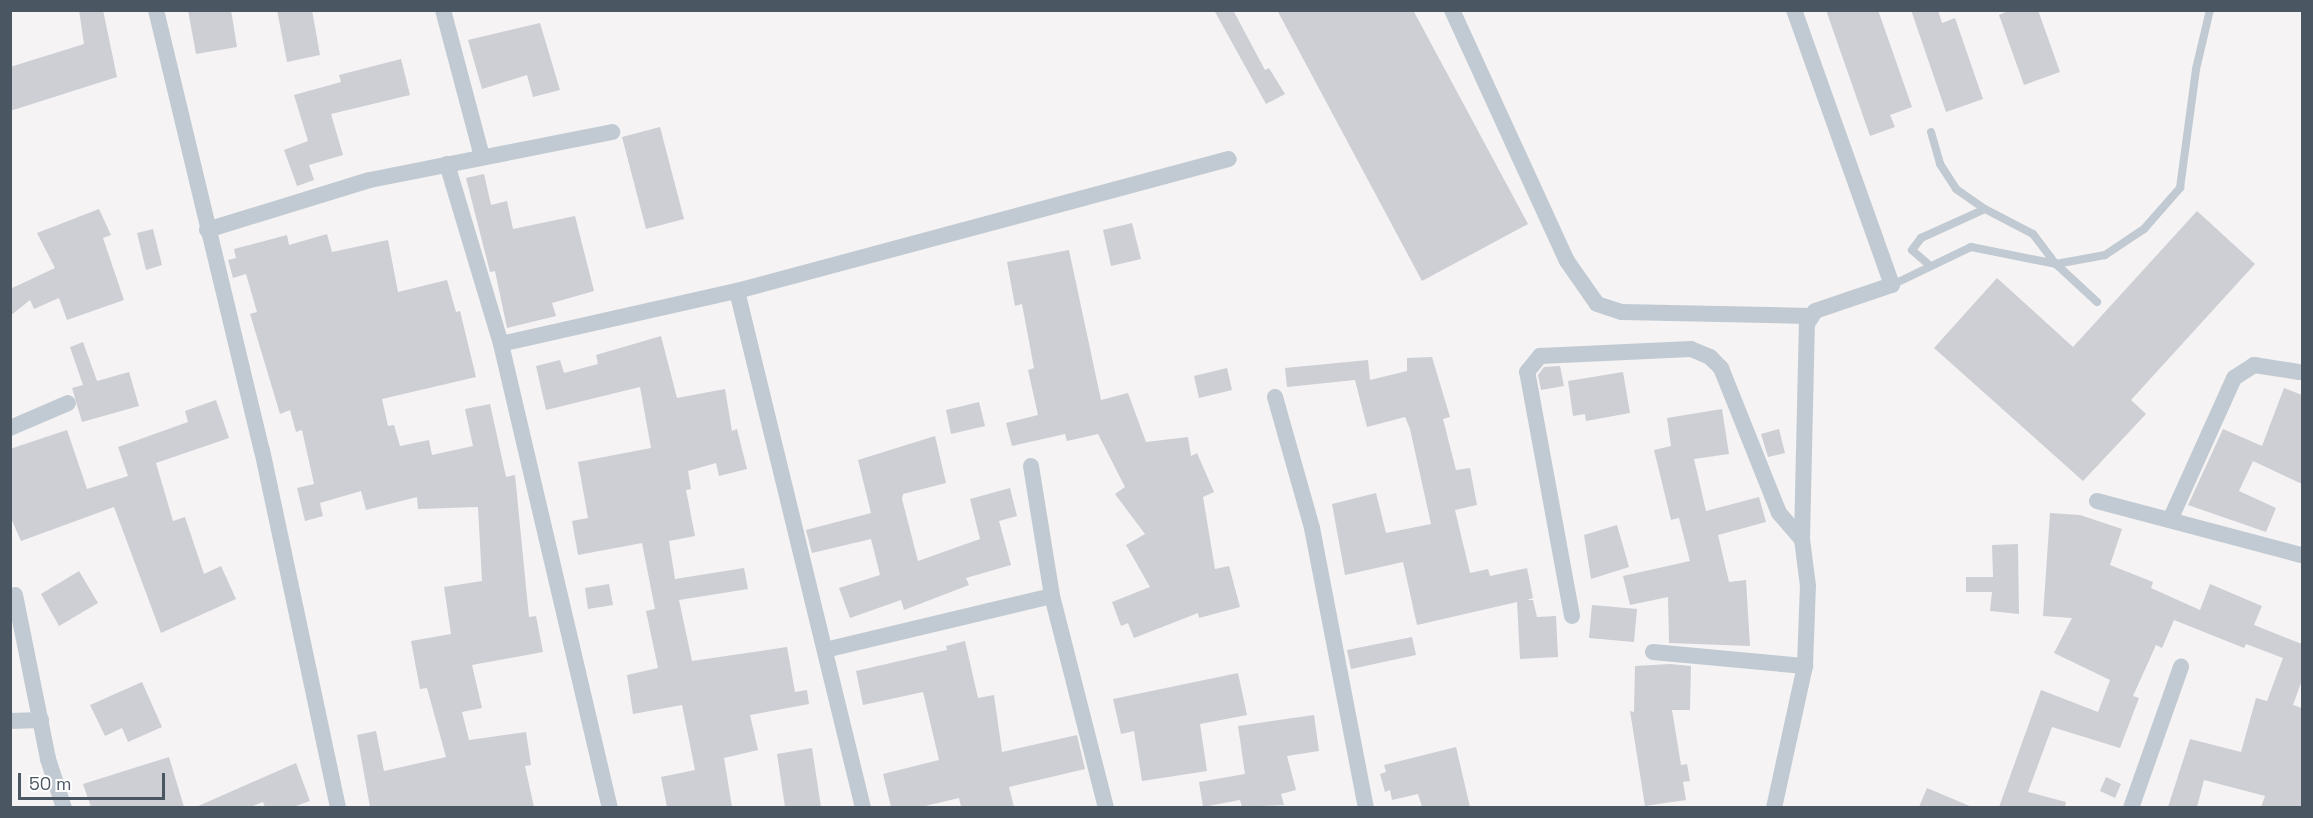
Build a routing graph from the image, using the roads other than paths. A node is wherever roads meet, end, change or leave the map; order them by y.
1 (156, 10) edge
2 (443, 10) edge
3 (1452, 10) edge
4 (1794, 10) edge
5 (2210, 10) edge
6 (612, 132) dead end
7 (1931, 132) dead end
8 (482, 156) junction
9 (1229, 159) dead end
10 (447, 164) junction
11 (1985, 209) junction
12 (207, 230) junction
13 (1928, 264) junction
14 (2056, 264) junction
15 (1892, 285) junction
16 (737, 291) junction
17 (2097, 302) dead end
18 (1810, 316) junction
19 (501, 344) junction
20 (2299, 372) dead end
21 (1275, 397) dead end
22 (68, 402) dead end
23 (10, 428) edge
24 (1031, 466) dead end
25 (2097, 501) dead end
26 (2170, 520) junction
27 (1802, 539) junction
28 (2302, 555) edge
29 (15, 595) dead end
30 (1052, 596) junction
31 (1572, 616) dead end
32 (825, 650) junction
33 (1653, 652) dead end
34 (1805, 666) junction
35 (2181, 667) dead end
36 (42, 720) junction
37 (10, 722) edge
38 (64, 807) edge
39 (338, 807) edge
40 (610, 807) edge
41 (863, 807) edge
42 (1106, 807) edge
43 (1366, 807) edge
44 (1774, 807) edge
45 (2131, 807) edge

1 - 12 street
2 - 8 street
3 - 18 street
4 - 15 street
5 - 14 lane
6 - 8 street
7 - 11 lane
8 - 10 street
9 - 16 street
10 - 12 street
10 - 19 street
11 - 13 lane
11 - 14 lane
12 - 39 street
13 - 14 lane
13 - 15 lane
14 - 17 lane
15 - 18 street
16 - 19 street
16 - 32 street
18 - 27 street
19 - 40 street
20 - 26 street
21 - 43 street
22 - 23 street
24 - 30 street
25 - 26 street
26 - 28 street
27 - 31 street
27 - 34 street
29 - 36 street
30 - 32 street
30 - 42 street
32 - 41 street
33 - 34 street
34 - 44 street
35 - 45 street
36 - 37 street
36 - 38 street

